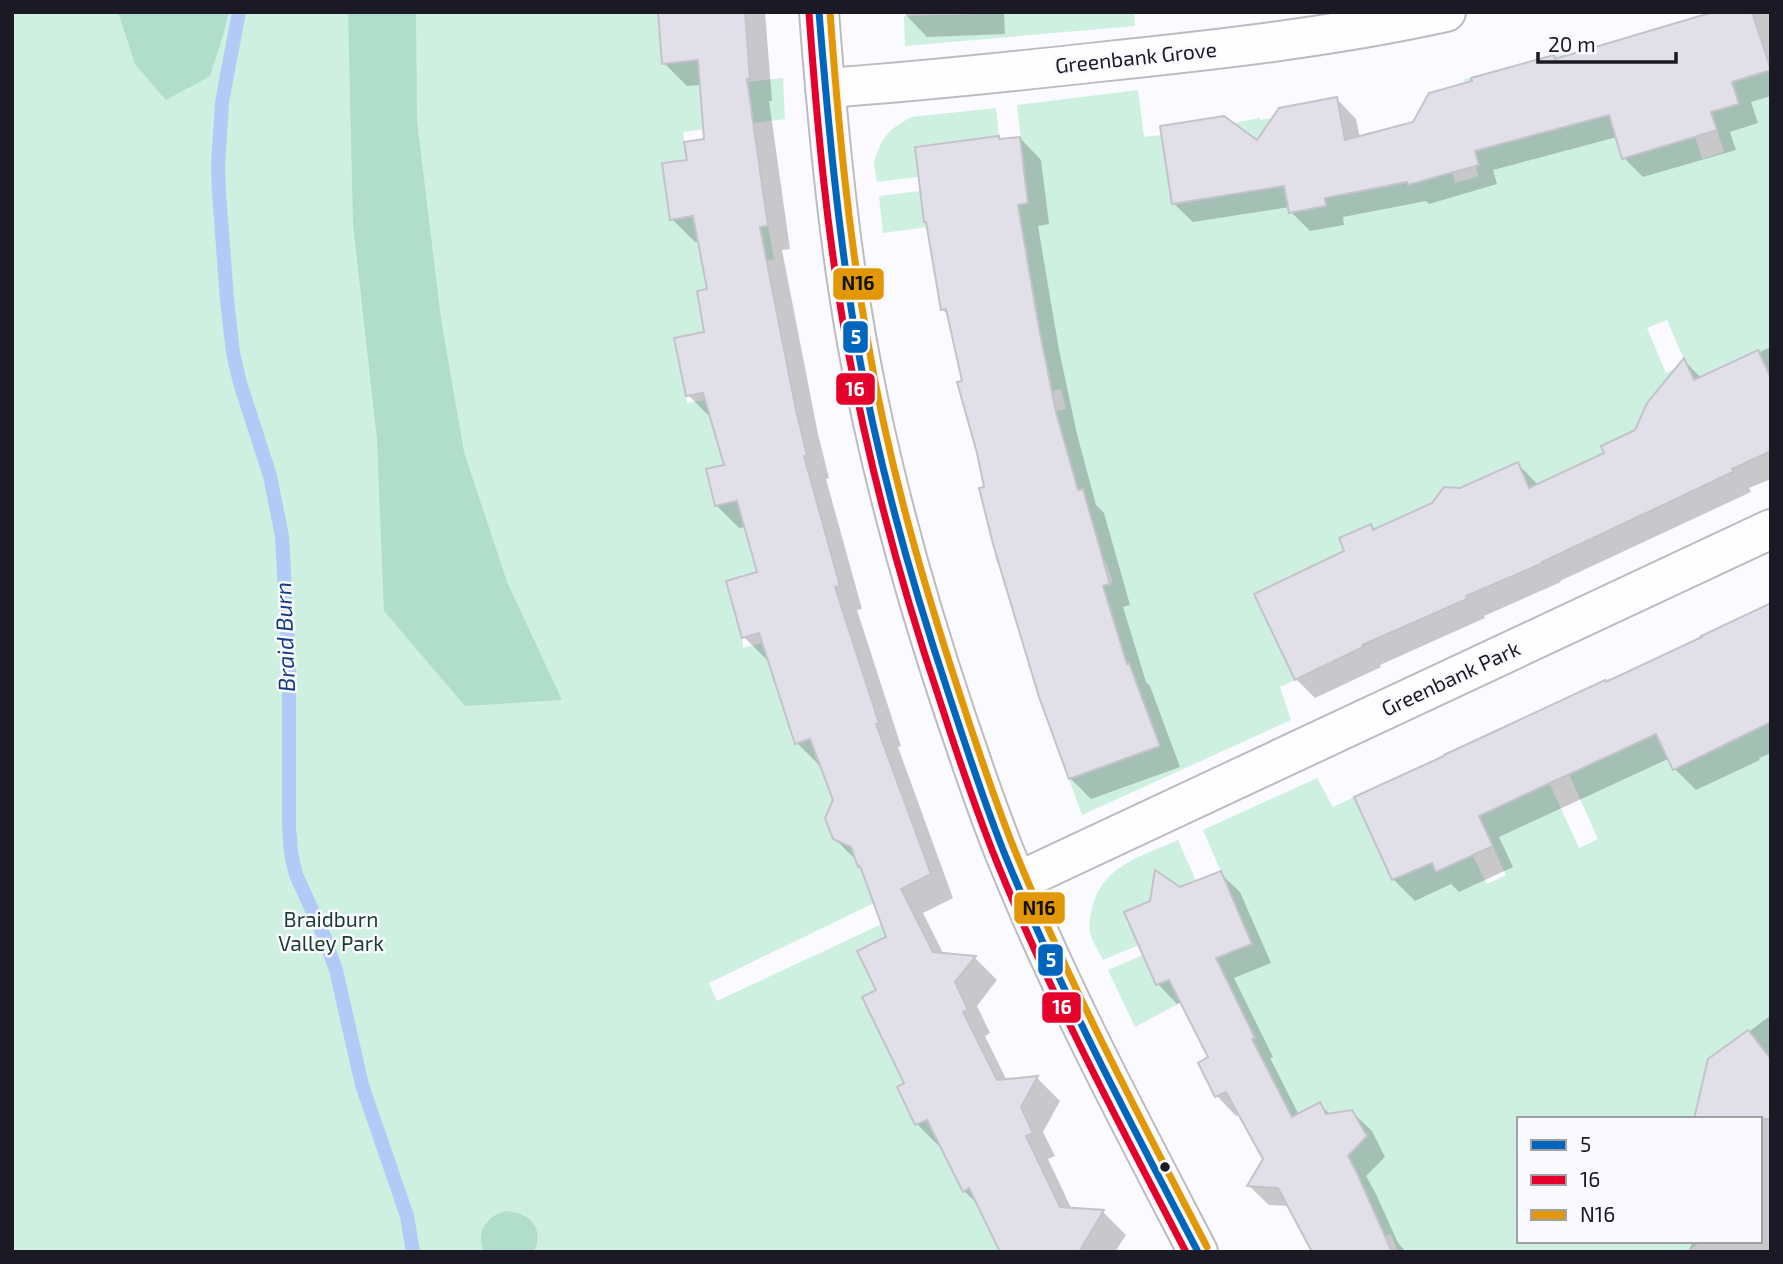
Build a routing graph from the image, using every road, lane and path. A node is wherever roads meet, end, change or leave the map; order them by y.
1 (819, 12) edge
2 (1446, 12) edge
3 (825, 88) junction
4 (1771, 529) edge
5 (1017, 882) junction
6 (1198, 1252) edge

1 - 3 street
2 - 3 street, Greenbank Grove
3 - 5 street
4 - 5 street, Greenbank Park
5 - 6 street

